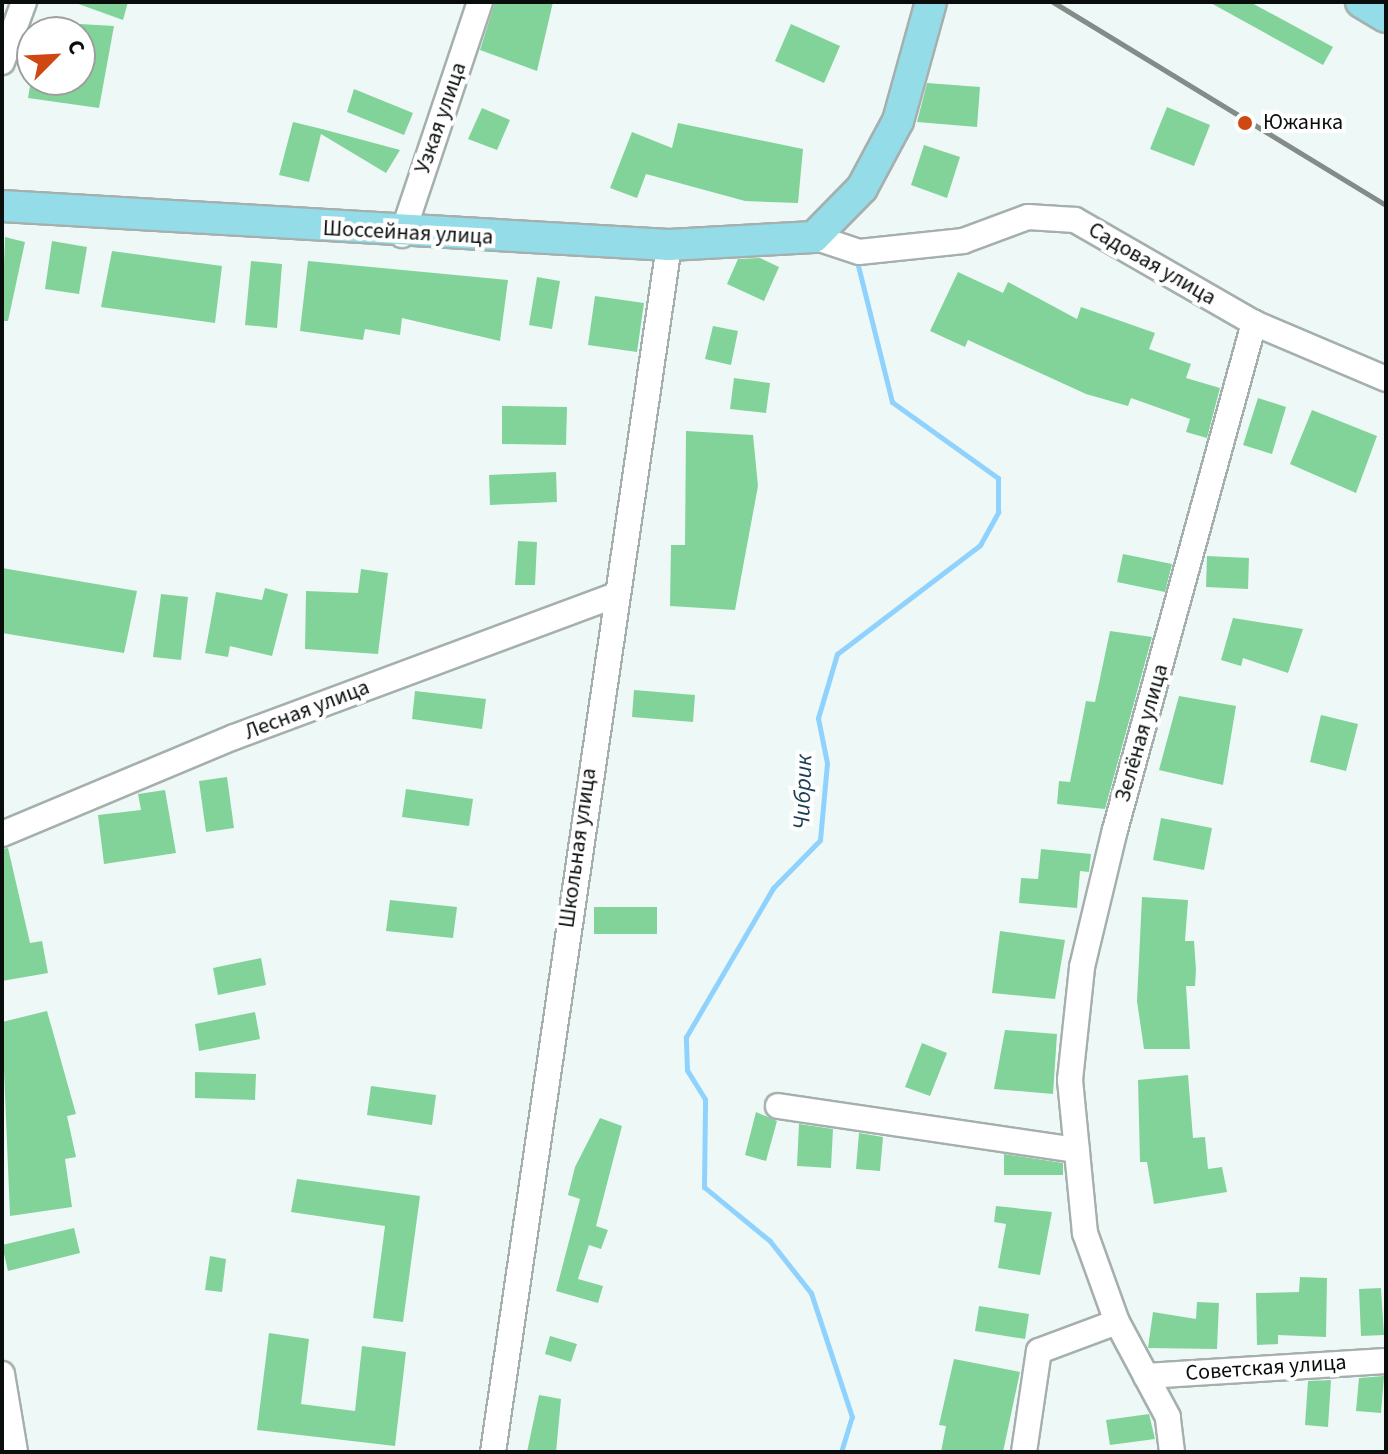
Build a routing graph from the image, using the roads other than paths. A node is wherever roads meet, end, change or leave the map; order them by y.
1 (24, 2) edge
2 (480, 2) edge
3 (931, 2) edge
4 (1361, 2) edge
5 (1386, 17) edge
6 (2, 62) edge
7 (2, 206) edge
8 (402, 235) junction
9 (814, 237) junction
10 (669, 245) junction
11 (1254, 323) junction
12 (1386, 379) edge
13 (615, 595) junction
14 (2, 834) edge
15 (778, 1106) dead end
16 (1077, 1150) junction
17 (1117, 1322) junction
18 (1386, 1361) edge
19 (2, 1374) edge
20 (1146, 1376) junction
21 (15, 1452) edge
22 (493, 1452) edge
23 (1024, 1452) edge
24 (1172, 1452) edge

1 - 6 street
2 - 8 street, Узкая улица
3 - 9 main road
4 - 5 main road
7 - 8 main road, Шоссейная улица
8 - 10 main road, Шоссейная улица
9 - 10 main road, Шоссейная улица
9 - 11 street, Садовая улица
10 - 13 street, Школьная улица
11 - 12 street, Садовая улица
11 - 16 street, Зелёная улица
13 - 14 street, Лесная улица
13 - 22 street, Школьная улица
15 - 16 street
16 - 17 street, Зелёная улица
17 - 20 street, Зелёная улица
17 - 23 street
18 - 20 street, Советская улица
19 - 21 street
20 - 24 street, Зелёная улица

